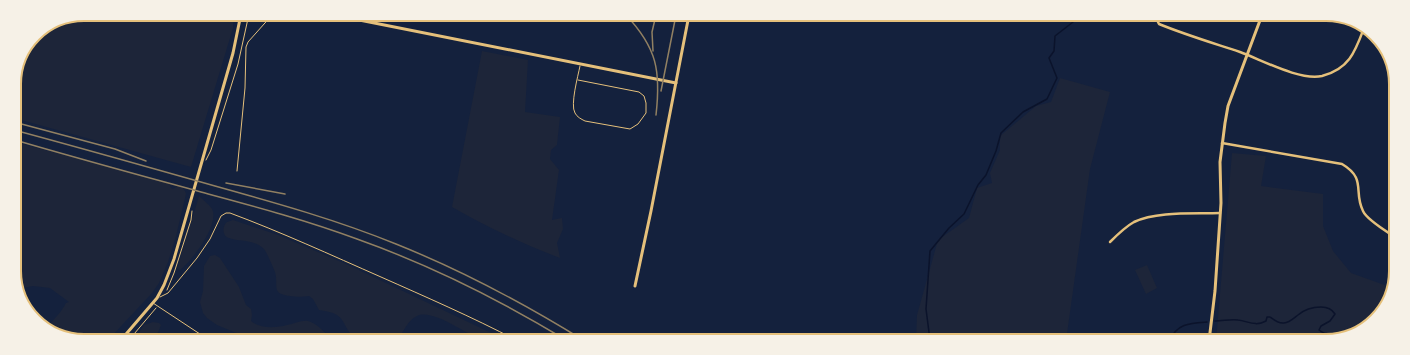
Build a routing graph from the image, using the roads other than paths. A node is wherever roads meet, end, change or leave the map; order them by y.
1 (240, 21) edge
2 (266, 21) edge
3 (365, 21) edge
4 (688, 21) edge
5 (1158, 21) edge
6 (1260, 21) edge
7 (1362, 33) edge
8 (1247, 55) junction
9 (580, 63) junction
10 (578, 80) junction
11 (676, 83) junction
12 (1222, 143) junction
13 (237, 171) dead end
14 (1220, 213) junction
15 (1389, 233) edge
16 (1110, 242) dead end
17 (635, 286) dead end
18 (157, 298) junction
19 (152, 303) junction
20 (126, 334) edge
21 (200, 334) edge
22 (504, 334) edge
23 (1210, 334) edge

1 - 18 street
2 - 13 lane
3 - 9 street
4 - 11 street
5 - 8 street
6 - 8 street
7 - 8 street
8 - 12 street
9 - 10 lane
9 - 11 street
10 - 10 lane
11 - 17 street
12 - 14 street
12 - 15 street
14 - 16 street
14 - 23 street
18 - 19 street
18 - 22 lane
19 - 20 street
19 - 21 lane

